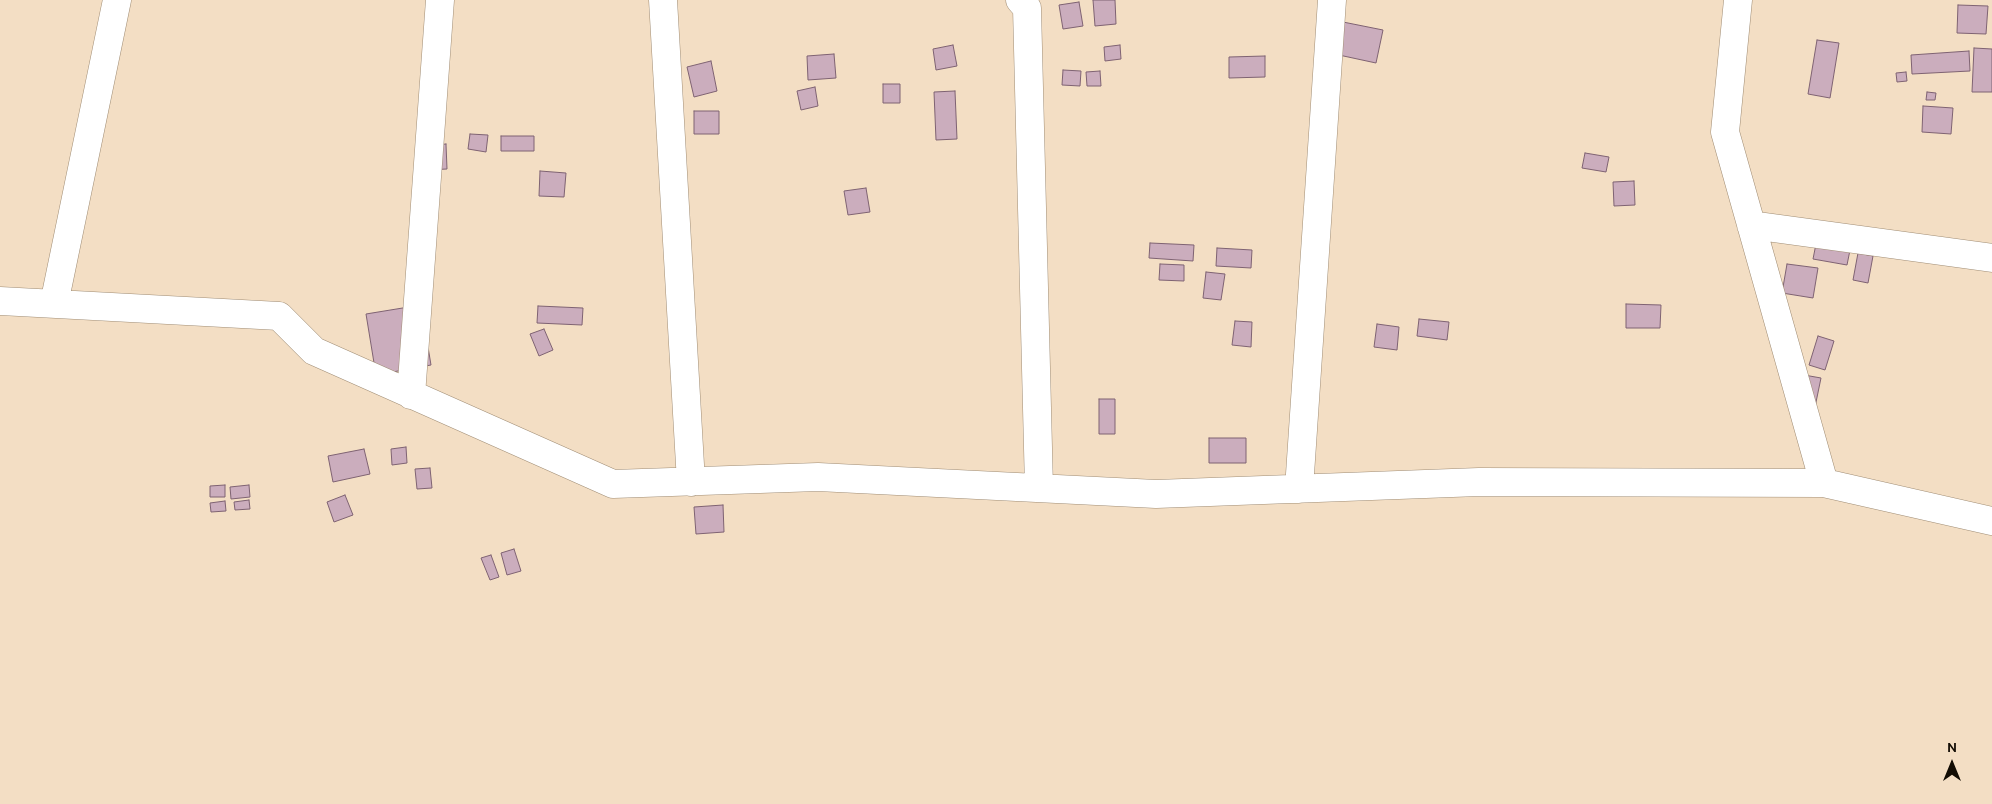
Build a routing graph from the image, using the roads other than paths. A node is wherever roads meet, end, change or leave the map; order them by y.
1 (117, 0) edge
2 (440, 0) edge
3 (663, 0) edge
4 (1020, 0) edge
5 (1332, 0) edge
6 (1738, 0) edge
7 (1751, 225) junction
8 (1992, 258) edge
9 (0, 301) edge
10 (54, 304) junction
11 (411, 395) junction
12 (691, 482) junction
13 (1824, 483) junction
14 (1039, 488) junction
15 (1299, 489) junction
16 (1992, 522) edge

1 - 10 street
2 - 11 street
3 - 12 street
4 - 14 street
5 - 15 street
6 - 7 street
7 - 8 street
7 - 13 street
9 - 10 street
10 - 11 street
11 - 12 street
12 - 14 street
13 - 15 street
13 - 16 street
14 - 15 street

